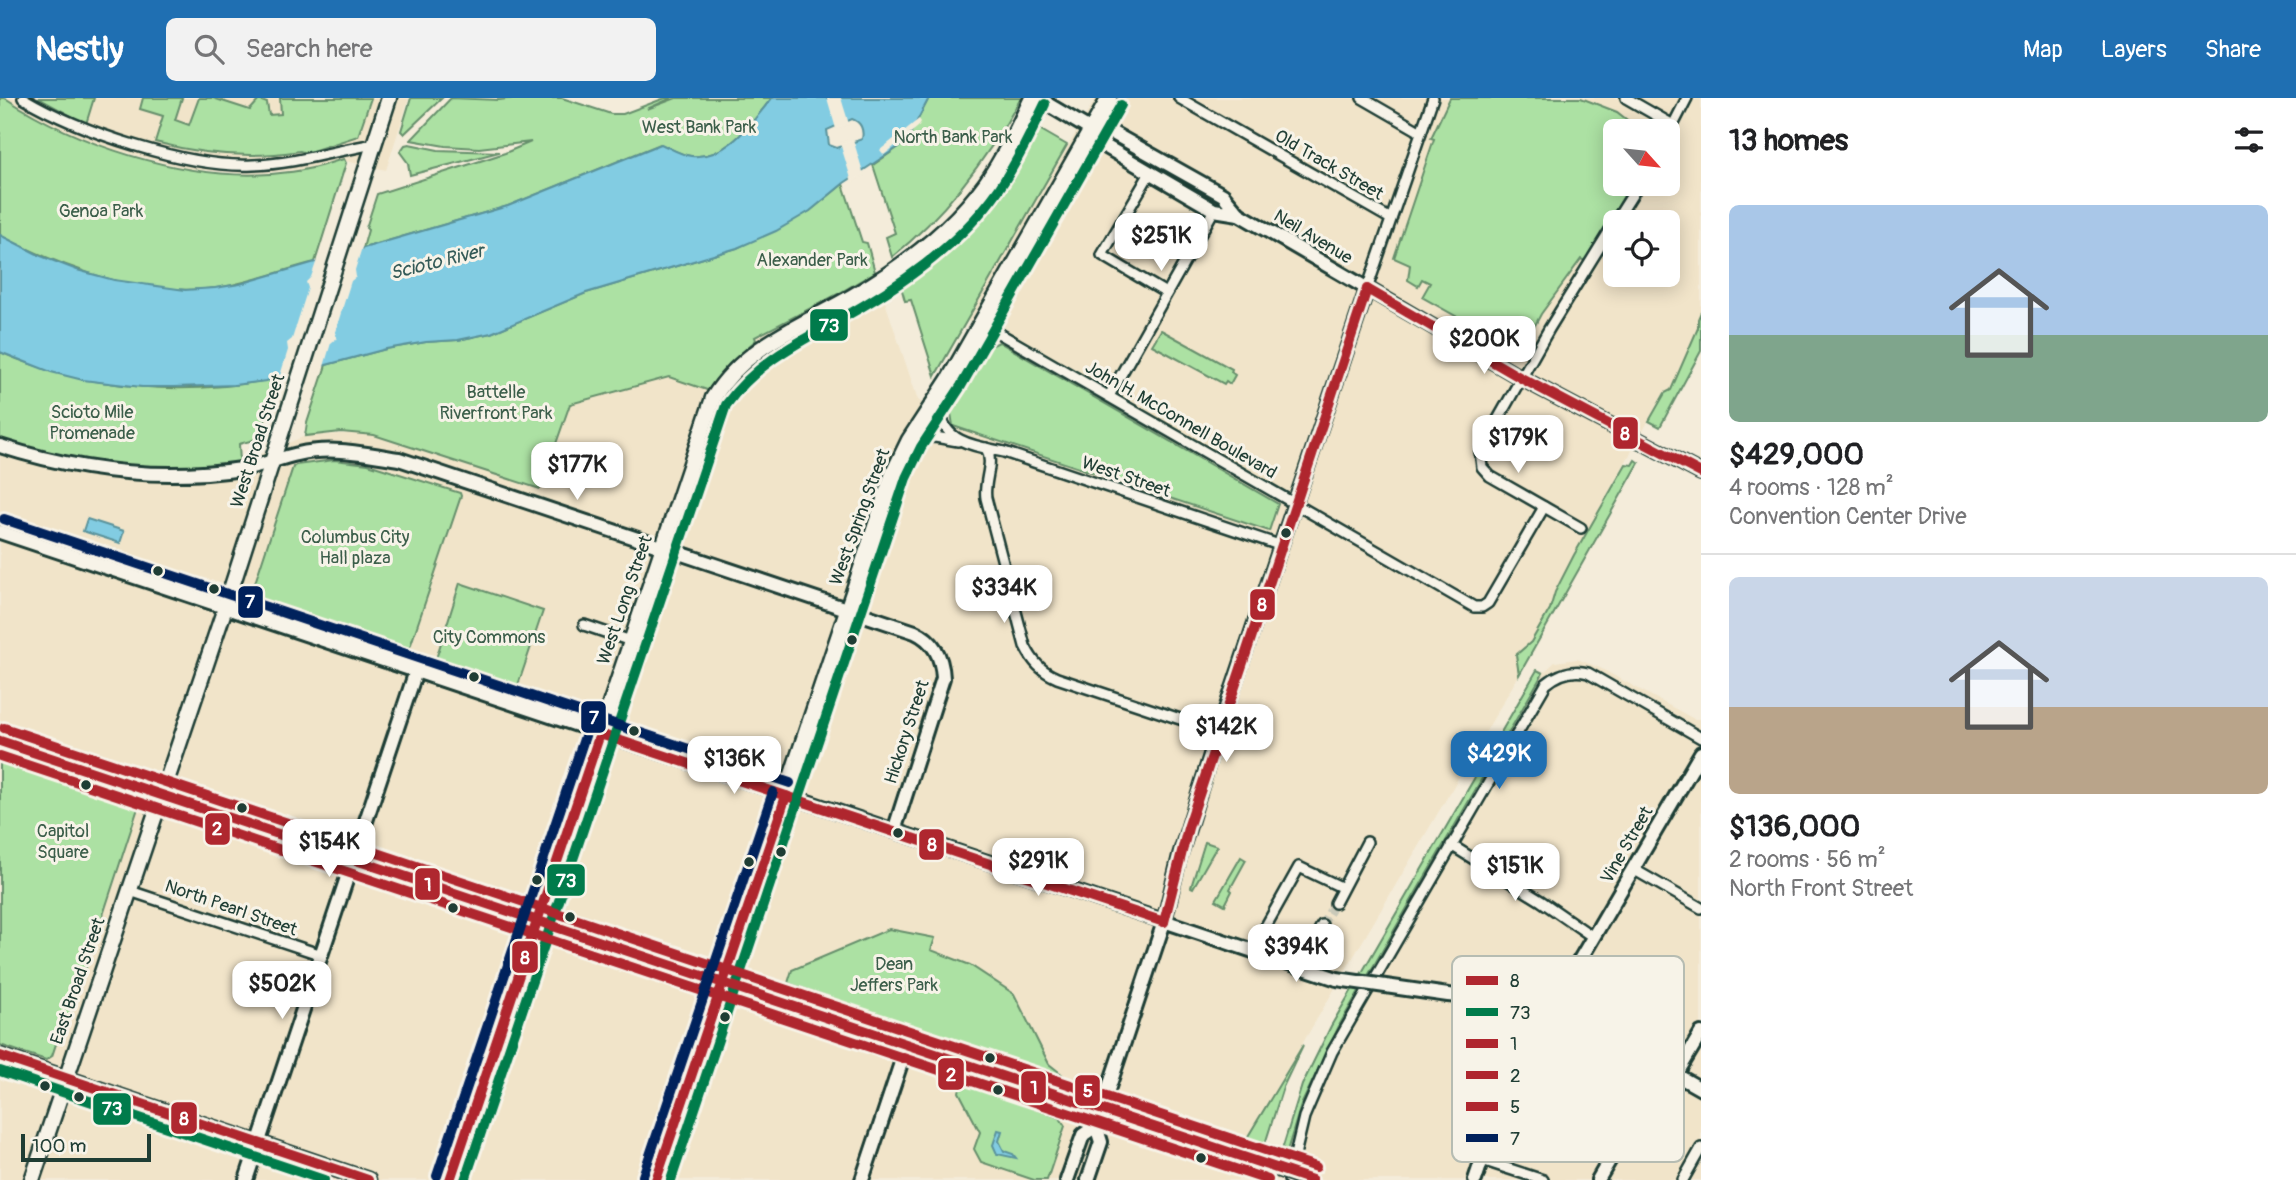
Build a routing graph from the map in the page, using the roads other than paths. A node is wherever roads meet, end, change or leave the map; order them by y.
1 (23, 98) edge
2 (389, 98) edge
3 (1034, 98) edge
4 (1109, 98) edge
5 (1179, 98) edge
6 (1362, 98) edge
7 (1433, 98) edge
8 (1626, 98) edge
9 (1687, 98) edge
10 (1663, 119) edge
11 (1676, 119) edge
12 (1091, 130) junction
13 (1421, 132) junction
14 (374, 144) junction
15 (1150, 173) junction
16 (1214, 210) junction
17 (1239, 214) junction
18 (1391, 219) junction
19 (1603, 242) edge
20 (1367, 289) junction
21 (1166, 293) junction
22 (981, 323) junction
23 (1521, 378) junction
24 (946, 384) junction
25 (1109, 396) junction
26 (910, 438) junction
27 (959, 441) junction
28 (0, 446) edge
29 (986, 448) junction
30 (272, 462) junction
31 (1701, 473) edge
32 (1296, 504) junction
33 (1544, 507) junction
34 (1581, 528) dead end
35 (0, 532) edge
36 (1282, 546) junction
37 (662, 548) junction
38 (225, 608) junction
39 (847, 610) junction
40 (584, 625) dead end
41 (631, 641) junction
42 (415, 671) junction
43 (1219, 732) junction
44 (600, 734) junction
45 (1701, 738) edge
46 (0, 741) edge
47 (1701, 753) edge
48 (162, 796) junction
49 (786, 796) junction
50 (894, 831) junction
51 (1367, 842) dead end
52 (1451, 845) junction
53 (354, 860) junction
54 (1633, 869) junction
55 (1341, 887) junction
56 (130, 891) junction
57 (1335, 903) tunnel mouth
58 (1701, 908) edge
59 (537, 921) junction
60 (1164, 922) junction
61 (1322, 925) tunnel mouth
62 (1593, 937) junction
63 (1252, 951) junction
64 (322, 955) junction
65 (1582, 956) edge
66 (1299, 967) junction
67 (722, 983) junction
68 (1452, 994) edge
69 (1701, 1032) edge
70 (907, 1045) junction
71 (0, 1056) edge
72 (1684, 1061) edge
73 (65, 1078) junction
74 (1684, 1079) edge
75 (1701, 1089) edge
76 (1102, 1110) junction
77 (1096, 1126) junction
78 (259, 1143) junction
79 (1701, 1148) edge
80 (1481, 1162) edge
81 (1488, 1162) edge
82 (1608, 1162) edge
83 (32, 1180) edge
84 (246, 1180) edge
85 (368, 1180) edge
86 (450, 1180) edge
87 (656, 1180) edge
88 (862, 1180) edge
89 (1067, 1180) edge
90 (1088, 1180) edge
91 (1289, 1180) edge
92 (1312, 1180) edge
93 (1475, 1180) edge
94 (1543, 1180) edge
95 (1598, 1180) edge
96 (1683, 1180) edge

1 - 14 street
2 - 14 main road, West Broad Street
3 - 12 street, Neil Avenue
3 - 37 main road, West Long Street
4 - 12 main road, West Spring Street
5 - 18 street, Old Track Street
6 - 13 street
7 - 13 street
8 - 10 street
9 - 11 street
12 - 15 street, Neil Avenue
12 - 17 street, Neil Avenue
12 - 22 main road, West Spring Street
13 - 18 street
14 - 30 main road, West Broad Street
15 - 16 street, Neil Avenue
15 - 21 street
16 - 17 street
16 - 21 street
17 - 20 street, Neil Avenue
18 - 20 street
19 - 23 street
20 - 23 street, Neil Avenue
20 - 32 street
21 - 25 street
22 - 24 main road, West Spring Street
22 - 25 street, John H. McConnell Boulevard
23 - 31 street, Neil Avenue
23 - 33 street
24 - 26 main road, West Spring Street
24 - 27 street
25 - 32 street, John H. McConnell Boulevard
26 - 27 street, West Street
26 - 39 main road, West Spring Street
27 - 29 street, West Street
28 - 30 street
29 - 36 street, West Street
29 - 43 street
30 - 37 street
30 - 38 main road, West Broad Street
32 - 33 street, John H. McConnell Boulevard
32 - 36 street
33 - 34 street
35 - 38 street
36 - 43 street
37 - 39 street
37 - 41 main road, West Long Street
38 - 42 street
38 - 48 main road, West Broad Street
39 - 49 main road, West Spring Street
39 - 50 street, Hickory Street
40 - 41 street
41 - 44 main road, West Long Street
42 - 44 street
42 - 53 street
43 - 60 street
44 - 49 street
44 - 59 main road, West Long Street
45 - 52 street
46 - 48 main road
47 - 54 street, Vine Street
48 - 53 main road
48 - 56 main road, East Broad Street
49 - 50 street
49 - 67 main road, West Spring Street
50 - 60 street
51 - 55 street
52 - 62 street
52 - 91 street
53 - 59 main road
53 - 64 street
54 - 58 street
54 - 62 street, Vine Street
55 - 57 street
55 - 63 street
56 - 64 street, North Pearl Street
56 - 73 main road, East Broad Street
59 - 67 main road
59 - 86 main road, West Long Street
60 - 63 street
60 - 76 street
61 - 66 street
62 - 65 street, Vine Street
63 - 66 street
64 - 78 street
66 - 68 street, bridge
67 - 70 main road
67 - 87 main road, West Spring Street
69 - 72 street
70 - 76 main road
70 - 88 street
71 - 73 main road
73 - 78 main road
73 - 83 main road, East Broad Street
74 - 75 street
76 - 77 street
76 - 92 main road, bridge
77 - 89 street
77 - 90 street
78 - 84 street
78 - 85 main road
79 - 96 street
80 - 93 street, Vine Street
81 - 94 street
82 - 95 street

